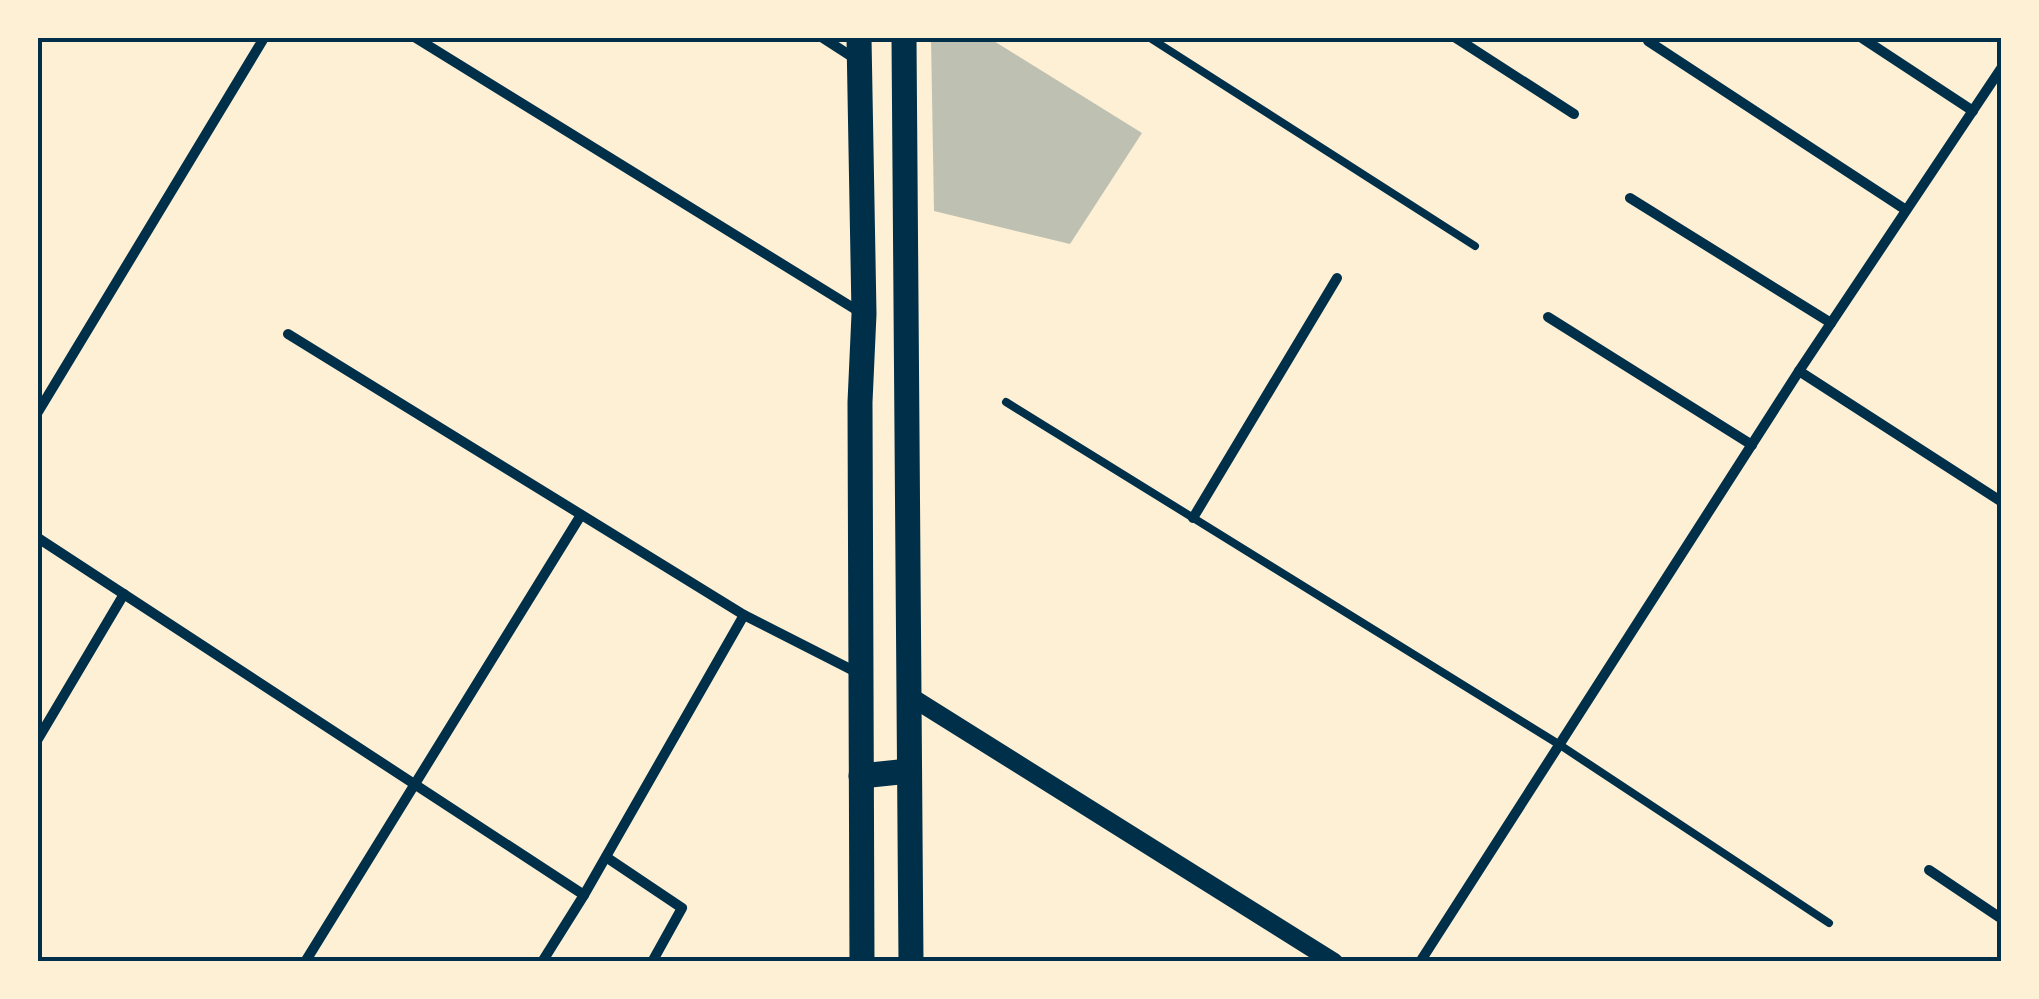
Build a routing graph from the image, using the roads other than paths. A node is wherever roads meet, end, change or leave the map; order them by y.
1 (264, 38) edge
2 (416, 38) edge
3 (823, 38) edge
4 (904, 38) edge
5 (1150, 38) edge
6 (1456, 38) edge
7 (1862, 38) edge
8 (1648, 41) dead end
9 (859, 49) edge
10 (2002, 67) edge
11 (1972, 111) junction
12 (1574, 114) dead end
13 (1630, 198) dead end
14 (1906, 210) junction
15 (1475, 246) dead end
16 (1337, 278) dead end
17 (864, 314) junction
18 (1548, 317) dead end
19 (1830, 323) junction
20 (288, 334) dead end
21 (1799, 371) junction
22 (1006, 402) dead end
23 (38, 412) edge
24 (1752, 445) junction
25 (2002, 502) edge
26 (581, 515) junction
27 (1193, 518) junction
28 (38, 538) edge
29 (124, 594) junction
30 (744, 614) junction
31 (908, 619) junction
32 (860, 622) junction
33 (860, 675) junction
34 (908, 695) junction
35 (38, 738) edge
36 (1560, 744) junction
37 (909, 770) junction
38 (861, 776) junction
39 (415, 784) junction
40 (606, 857) junction
41 (1929, 870) dead end
42 (584, 895) junction
43 (2002, 919) edge
44 (1829, 923) dead end
45 (306, 962) edge
46 (542, 962) edge
47 (652, 962) edge
48 (862, 962) edge
49 (910, 962) edge
50 (1334, 962) edge
51 (1420, 962) edge

1 - 23 street
2 - 17 street
3 - 9 street
4 - 31 main road
5 - 15 lane
6 - 12 street
7 - 11 street
8 - 14 street
9 - 17 main road
10 - 11 street
11 - 14 street
13 - 19 street
14 - 19 street
16 - 27 street
17 - 32 main road
18 - 24 street
19 - 21 street
20 - 26 street
21 - 24 street
21 - 25 street
22 - 27 lane
24 - 36 street
26 - 30 street
26 - 39 street
27 - 36 lane
28 - 29 street
29 - 35 street
29 - 39 street
30 - 33 street
30 - 40 street
31 - 32 main road
31 - 34 main road
32 - 33 main road
33 - 38 main road
34 - 37 main road
34 - 50 street
36 - 44 lane
36 - 51 street
37 - 38 main road
37 - 49 main road
38 - 48 main road
39 - 42 street
39 - 45 street
40 - 42 street
40 - 47 street
41 - 43 street
42 - 46 street

